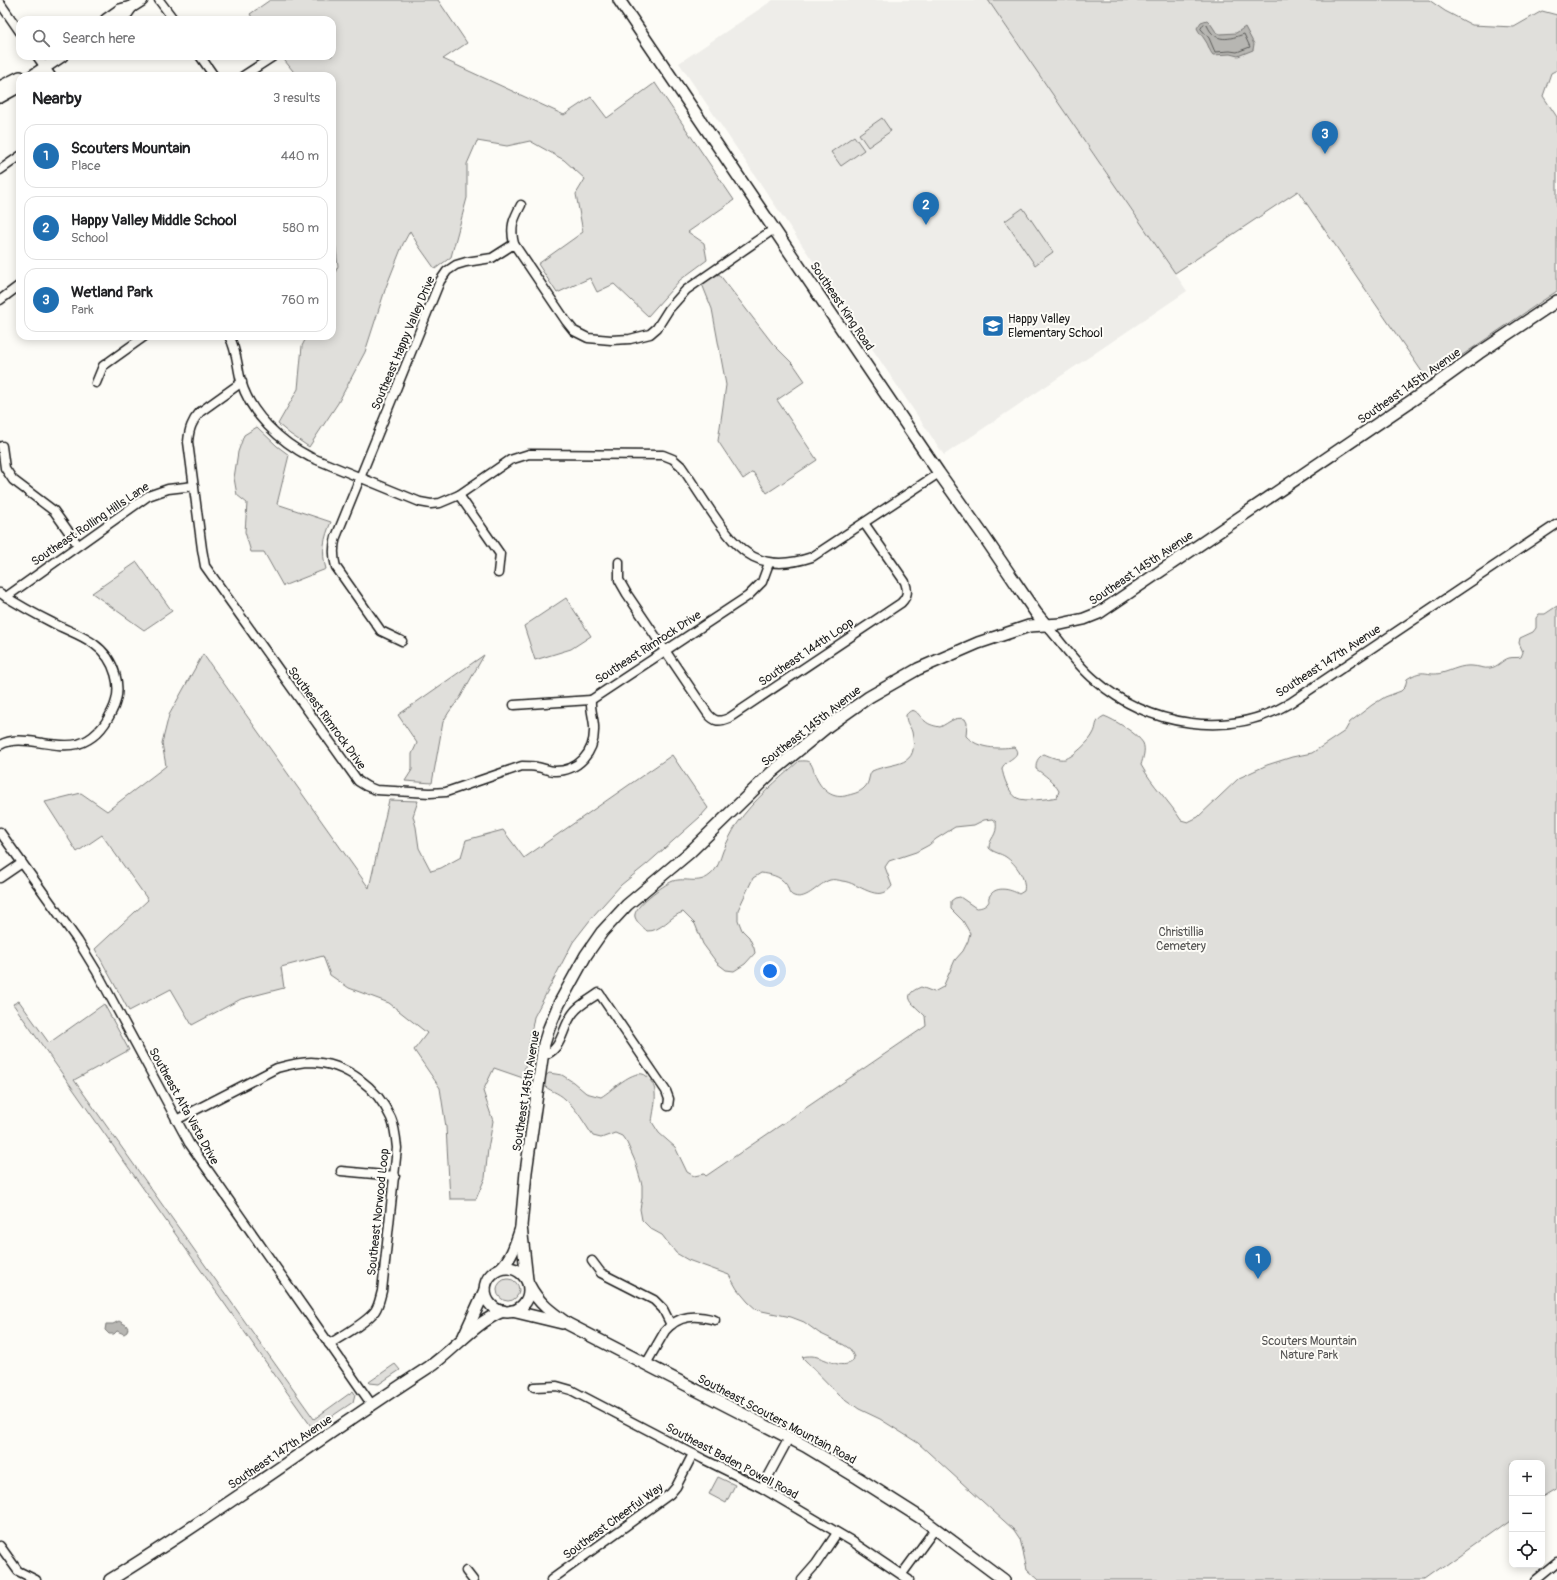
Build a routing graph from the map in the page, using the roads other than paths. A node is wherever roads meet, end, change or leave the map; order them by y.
1 (142, 0) edge
2 (159, 0) edge
3 (619, 0) edge
4 (0, 3) edge
5 (131, 8) junction
6 (112, 16) edge
7 (126, 16) edge
8 (171, 16) edge
9 (16, 26) edge
10 (40, 60) edge
11 (58, 60) edge
12 (203, 60) edge
13 (268, 60) edge
14 (48, 72) edge
15 (211, 72) edge
16 (249, 72) edge
17 (16, 79) edge
18 (0, 86) edge
19 (16, 88) edge
20 (0, 97) edge
21 (16, 159) edge
22 (0, 170) edge
23 (521, 205) dead end
24 (774, 229) junction
25 (514, 244) junction
26 (16, 288) edge
27 (0, 300) edge
28 (1557, 301) edge
29 (139, 340) edge
30 (232, 340) edge
31 (242, 382) junction
32 (96, 384) dead end
33 (2, 446) dead end
34 (939, 473) junction
35 (360, 478) junction
36 (194, 486) junction
37 (459, 495) junction
38 (864, 523) junction
39 (1557, 524) edge
40 (78, 545) junction
41 (619, 562) dead end
42 (769, 562) junction
43 (498, 574) dead end
44 (3, 595) edge
45 (1046, 625) junction
46 (402, 641) dead end
47 (665, 651) junction
48 (591, 700) junction
49 (514, 705) dead end
50 (0, 745) edge
51 (0, 832) edge
52 (22, 863) junction
53 (0, 878) edge
54 (542, 1056) junction
55 (668, 1106) dead end
56 (176, 1120) junction
57 (341, 1171) dead end
58 (395, 1176) junction
59 (522, 1226) junction
60 (592, 1261) dead end
61 (501, 1268) junction
62 (528, 1283) junction
63 (485, 1290) junction
64 (508, 1311) junction
65 (715, 1320) dead end
66 (568, 1324) junction
67 (671, 1324) junction
68 (462, 1340) junction
69 (329, 1344) junction
70 (646, 1364) junction
71 (534, 1387) dead end
72 (372, 1404) junction
73 (789, 1438) junction
74 (693, 1454) junction
75 (762, 1488) junction
76 (935, 1529) junction
77 (837, 1533) junction
78 (0, 1546) edge
79 (1557, 1562) edge
80 (466, 1571) dead end
81 (902, 1574) junction
82 (36, 1580) edge
83 (110, 1580) edge
84 (473, 1580) edge
85 (551, 1580) edge
86 (802, 1580) edge
87 (909, 1580) edge
88 (1004, 1580) edge
89 (1535, 1580) edge

1 - 5 main road
2 - 8 street
3 - 24 main road, Southeast King Road
4 - 9 street
5 - 6 main road
5 - 7 main road
10 - 14 street
11 - 14 main road
12 - 15 street
13 - 16 street
17 - 18 main road
19 - 20 main road
21 - 22 street
23 - 25 street
24 - 25 street
24 - 34 main road, Southeast King Road
25 - 35 street, Southeast Happy Valley Drive
26 - 27 street
28 - 45 main road, Southeast 145th Avenue
29 - 32 street
30 - 31 street
31 - 35 street
31 - 36 street, Southeast Rimrock Drive
33 - 40 street
34 - 38 street
34 - 45 main road, Southeast King Road
35 - 37 street
35 - 46 street, Southeast Happy Valley Drive
36 - 40 street, Southeast Rolling Hills Lane
36 - 48 street, Southeast Rimrock Drive
37 - 42 street
37 - 43 street
38 - 42 street
38 - 47 street, Southeast 144th Loop
39 - 45 street, Southeast 147th Avenue
40 - 44 street, Southeast Rolling Hills Lane
41 - 47 street
42 - 47 street, Southeast Rimrock Drive
44 - 50 street
45 - 54 main road, Southeast 145th Avenue
47 - 48 street, Southeast Rimrock Drive
48 - 49 street
51 - 52 street, Southeast Alta Vista Drive
52 - 53 street
52 - 56 street, Southeast Alta Vista Drive
54 - 55 street
54 - 59 main road, Southeast 145th Avenue
56 - 58 street, Southeast Norwood Loop
56 - 69 street, Southeast Alta Vista Drive
57 - 58 street
58 - 69 street, Southeast Norwood Loop
59 - 61 main road, Southeast 145th Avenue
59 - 62 main road, Southeast 145th Avenue
60 - 67 street
61 - 62 main road
61 - 63 main road, Southeast 145th Avenue
62 - 64 main road, Southeast 145th Avenue
62 - 66 main road, Southeast Scouters Mountain Road
63 - 64 main road
63 - 68 main road, Southeast 147th Avenue
64 - 66 main road, Southeast Scouters Mountain Road
64 - 68 main road, Southeast 147th Avenue
65 - 67 street
66 - 70 main road, Southeast Scouters Mountain Road
67 - 70 street
68 - 72 main road, Southeast 147th Avenue
69 - 72 street, Southeast Alta Vista Drive
70 - 73 main road, Southeast Scouters Mountain Road
71 - 74 street, Southeast Baden Powell Road
72 - 83 main road, Southeast 147th Avenue
73 - 75 street
73 - 76 main road, Southeast Scouters Mountain Road
74 - 75 street, Southeast Baden Powell Road
74 - 85 street, Southeast Cheerful Way
75 - 77 street, Southeast Baden Powell Road
76 - 81 street
76 - 88 main road, Southeast Scouters Mountain Road
77 - 81 street, Southeast Baden Powell Road
77 - 86 street
78 - 82 street
79 - 89 street
80 - 84 street
81 - 87 street, Southeast Baden Powell Road

